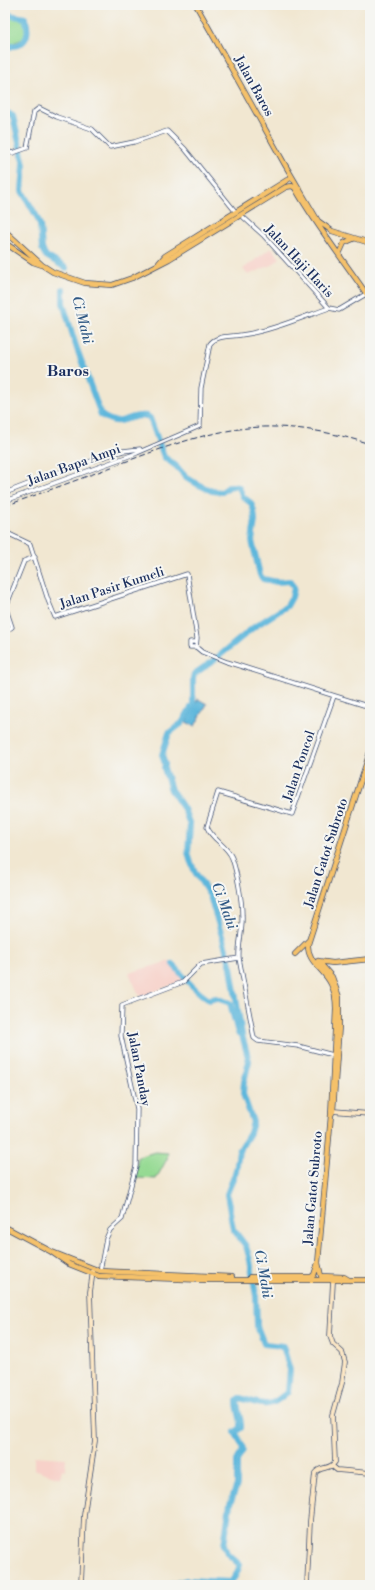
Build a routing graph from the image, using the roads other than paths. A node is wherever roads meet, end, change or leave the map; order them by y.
1 (196, 5) edge
2 (5, 151) edge
3 (292, 177) junction
4 (279, 191) junction
5 (235, 211) junction
6 (241, 215) junction
7 (332, 231) junction
8 (7, 232) edge
9 (328, 238) junction
10 (353, 239) junction
11 (5, 242) edge
12 (370, 243) edge
13 (339, 254) junction
14 (159, 263) junction
15 (42, 265) junction
16 (366, 294) junction
17 (370, 299) edge
18 (329, 308) junction
19 (148, 447) junction
20 (5, 493) edge
21 (5, 501) edge
22 (5, 532) edge
23 (35, 557) junction
24 (5, 632) edge
25 (196, 642) junction
26 (196, 647) junction
27 (334, 696) junction
28 (370, 707) edge
29 (370, 752) edge
30 (310, 938) junction
31 (295, 954) dead end
32 (239, 958) junction
33 (370, 959) edge
34 (315, 960) junction
35 (338, 962) junction
36 (327, 975) junction
37 (334, 1057) junction
38 (332, 1113) junction
39 (370, 1114) edge
40 (5, 1227) edge
41 (318, 1263) junction
42 (93, 1271) junction
43 (100, 1271) junction
44 (250, 1279) junction
45 (256, 1279) junction
46 (349, 1280) junction
47 (370, 1280) edge
48 (333, 1281) junction
49 (332, 1466) junction
50 (370, 1473) edge
51 (81, 1585) edge
52 (307, 1585) edge

1 - 3 main road, Jalan Baros
2 - 5 street
3 - 4 main road
3 - 5 main road
3 - 7 main road, Jalan Baros
4 - 6 main road
4 - 9 main road
5 - 14 main road
6 - 14 main road
6 - 18 street, Jalan Haji Haris
7 - 9 main road
7 - 10 main road, Jalan Baros
8 - 11 main road
8 - 15 main road
9 - 13 main road
10 - 12 main road, Jalan Baros
10 - 13 main road
11 - 15 main road
13 - 16 main road
14 - 15 main road
16 - 17 main road
16 - 18 street, Jalan Haji Haris
18 - 19 street, Jalan Bapa Ampi
19 - 20 street, Jalan Bapa Ampi
19 - 21 street, Jalan Bapa Ampi
22 - 23 street, Jalan Pasir Kumeli
23 - 24 street
23 - 25 street, Jalan Pasir Kumeli
25 - 26 street, Jalan Pasir Kumeli
25 - 26 street, Jalan Pasir Kumeli
26 - 27 street
27 - 28 street
27 - 32 street, Jalan Poncol
29 - 30 main road, Jalan Gatot Subroto
30 - 31 main road
30 - 34 main road, Jalan Gatot Subroto
32 - 37 street
32 - 43 street, Jalan Panday
33 - 35 main road
34 - 35 main road
34 - 36 main road, Jalan Gatot Subroto
35 - 36 main road
36 - 37 main road, Jalan Gatot Subroto
37 - 38 main road, Jalan Gatot Subroto
38 - 39 main road
38 - 41 main road, Jalan Gatot Subroto
40 - 42 main road
41 - 45 main road
41 - 46 main road
42 - 43 main road
42 - 44 main road
42 - 51 main road
43 - 44 main road
44 - 45 main road
45 - 48 main road
46 - 47 main road
46 - 48 main road
48 - 49 main road
49 - 50 main road
49 - 52 main road

